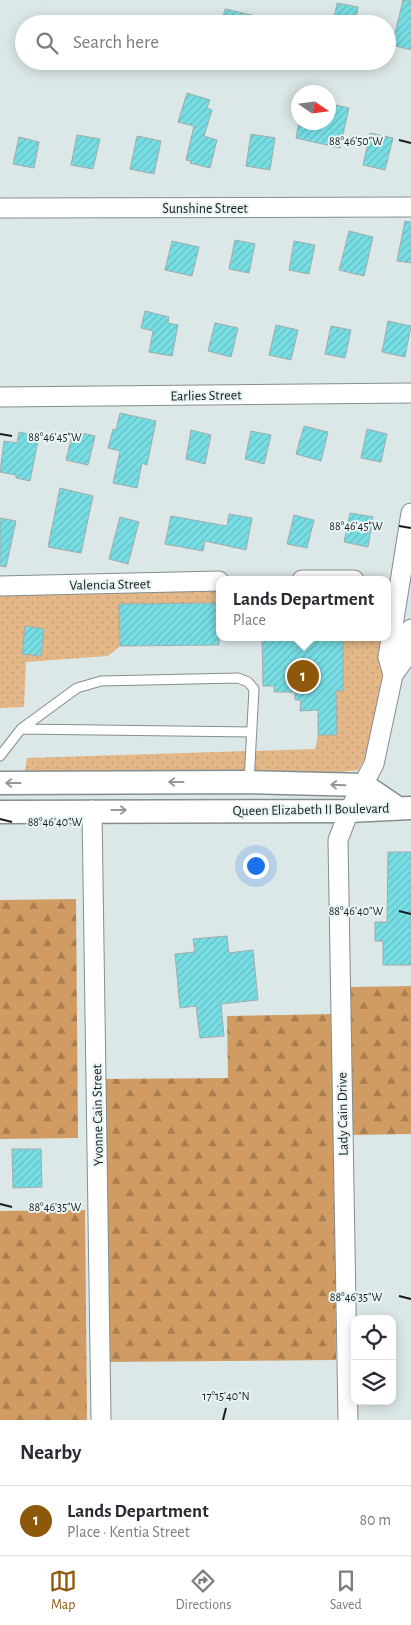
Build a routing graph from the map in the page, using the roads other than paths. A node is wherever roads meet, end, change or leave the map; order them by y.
1 (411, 207) edge
2 (0, 208) edge
3 (411, 393) edge
4 (0, 397) edge
5 (411, 513) edge
6 (216, 581) edge
7 (0, 586) edge
8 (392, 593) edge
9 (411, 629) edge
10 (399, 661) edge
11 (21, 730) junction
12 (252, 732) junction
13 (0, 756) edge
14 (249, 782) junction
15 (0, 783) edge
16 (364, 785) junction
17 (404, 808) edge
18 (92, 810) junction
19 (248, 811) junction
20 (349, 811) junction
21 (0, 812) edge
22 (101, 1420) edge
23 (348, 1420) edge

1 - 2 street, Sunshine Street
3 - 4 street, Earlies Street
5 - 8 street
6 - 7 street, Valencia Street
8 - 10 street
9 - 10 street
10 - 16 street, Lady Cain Drive
11 - 12 lane
11 - 12 lane
11 - 13 lane
12 - 14 lane
14 -> 15 street, Queen Elizabeth II Boulevard
16 -> 14 street, Queen Elizabeth II Boulevard
14 - 19 street
16 - 17 street, Queen Elizabeth II Boulevard
16 - 20 street, Lady Cain Drive
17 - 20 street, Queen Elizabeth II Boulevard
18 -> 19 street, Queen Elizabeth II Boulevard
18 - 21 street, Queen Elizabeth II Boulevard
18 - 22 street, Yvonne Cain Street
19 - 20 street, Queen Elizabeth II Boulevard
20 - 23 street, Lady Cain Drive

